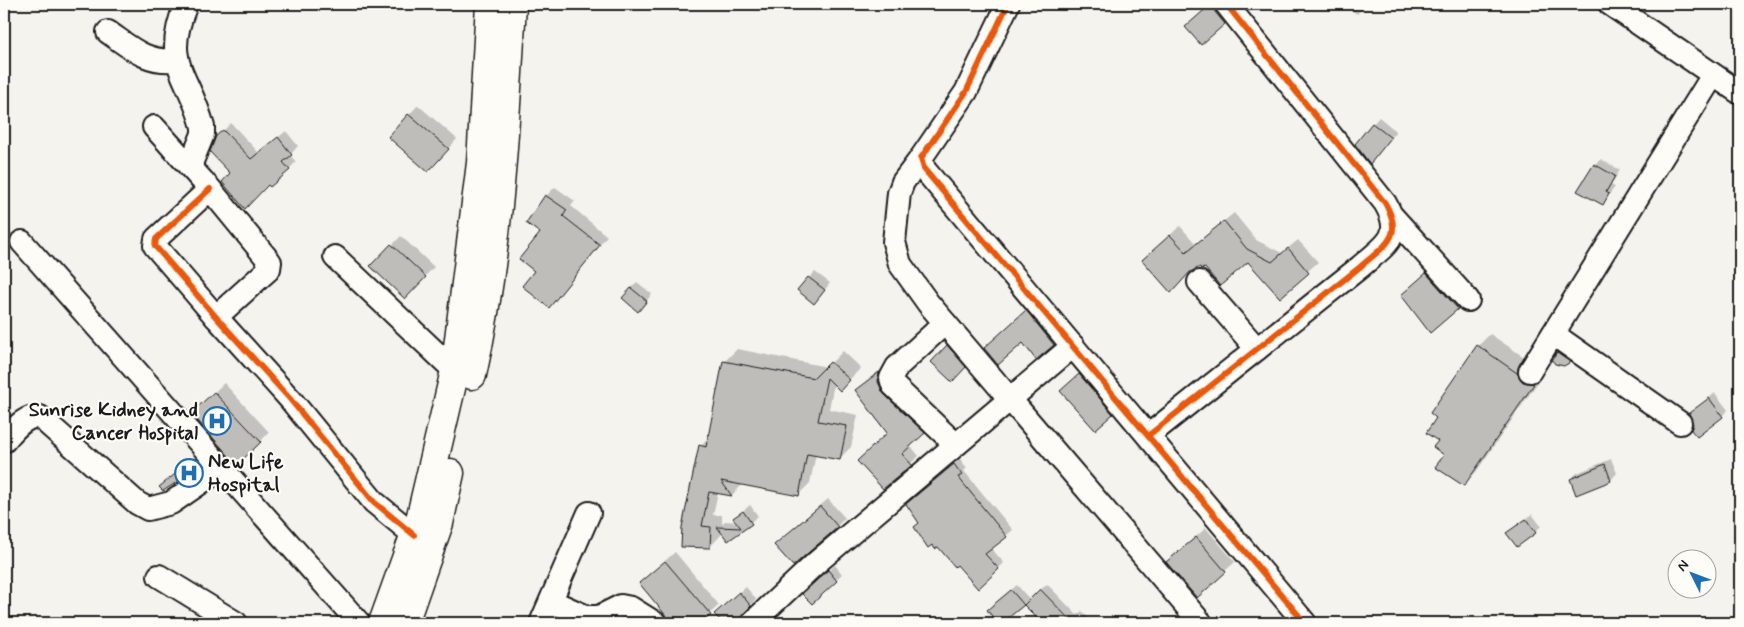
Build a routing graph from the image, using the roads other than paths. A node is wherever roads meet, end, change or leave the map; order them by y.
1 (186, 4) edge
2 (490, 4) edge
3 (512, 4) edge
4 (1008, 4) edge
5 (1226, 4) edge
6 (1610, 4) edge
7 (108, 32) dead end
8 (176, 60) junction
9 (1713, 75) junction
10 (1740, 94) edge
11 (154, 128) dead end
12 (921, 158) junction
13 (190, 166) junction
14 (210, 189) junction
15 (1393, 217) junction
16 (22, 242) dead end
17 (335, 258) dead end
18 (1199, 282) dead end
19 (1468, 300) dead end
20 (216, 317) junction
21 (945, 323) junction
22 (1553, 334) junction
23 (1074, 346) junction
24 (1257, 349) junction
25 (455, 371) junction
26 (1530, 371) dead end
27 (1010, 400) junction
28 (1680, 423) dead end
29 (1149, 435) junction
30 (4, 441) edge
31 (954, 444) junction
32 (222, 468) junction
33 (589, 512) dead end
34 (414, 535) junction
35 (159, 576) dead end
36 (550, 601) junction
37 (600, 620) edge
38 (236, 623) edge
39 (359, 623) edge
40 (383, 623) edge
41 (404, 623) edge
42 (541, 623) edge
43 (655, 623) edge
44 (752, 623) edge
45 (1200, 623) edge
46 (1305, 623) edge

1 - 8 street
2 - 25 main road
3 - 41 main road
4 - 12 street
5 - 15 street
6 - 9 street
7 - 8 street
8 - 13 street
9 - 10 street
9 - 22 street
11 - 13 street
12 - 21 street
12 - 23 street
13 - 14 street
14 - 20 street
14 - 20 street
15 - 19 street
15 - 24 street
16 - 32 street
17 - 25 street
18 - 24 street
20 - 34 street
21 - 27 street
21 - 31 street
22 - 26 street
22 - 28 street
23 - 27 street
23 - 29 street
24 - 29 street
25 - 34 main road
27 - 31 street
27 - 45 street
29 - 46 street
30 - 32 street
31 - 44 street
32 - 39 street
33 - 36 street
34 - 40 main road
35 - 38 street
36 - 37 street
36 - 42 street
37 - 43 street

